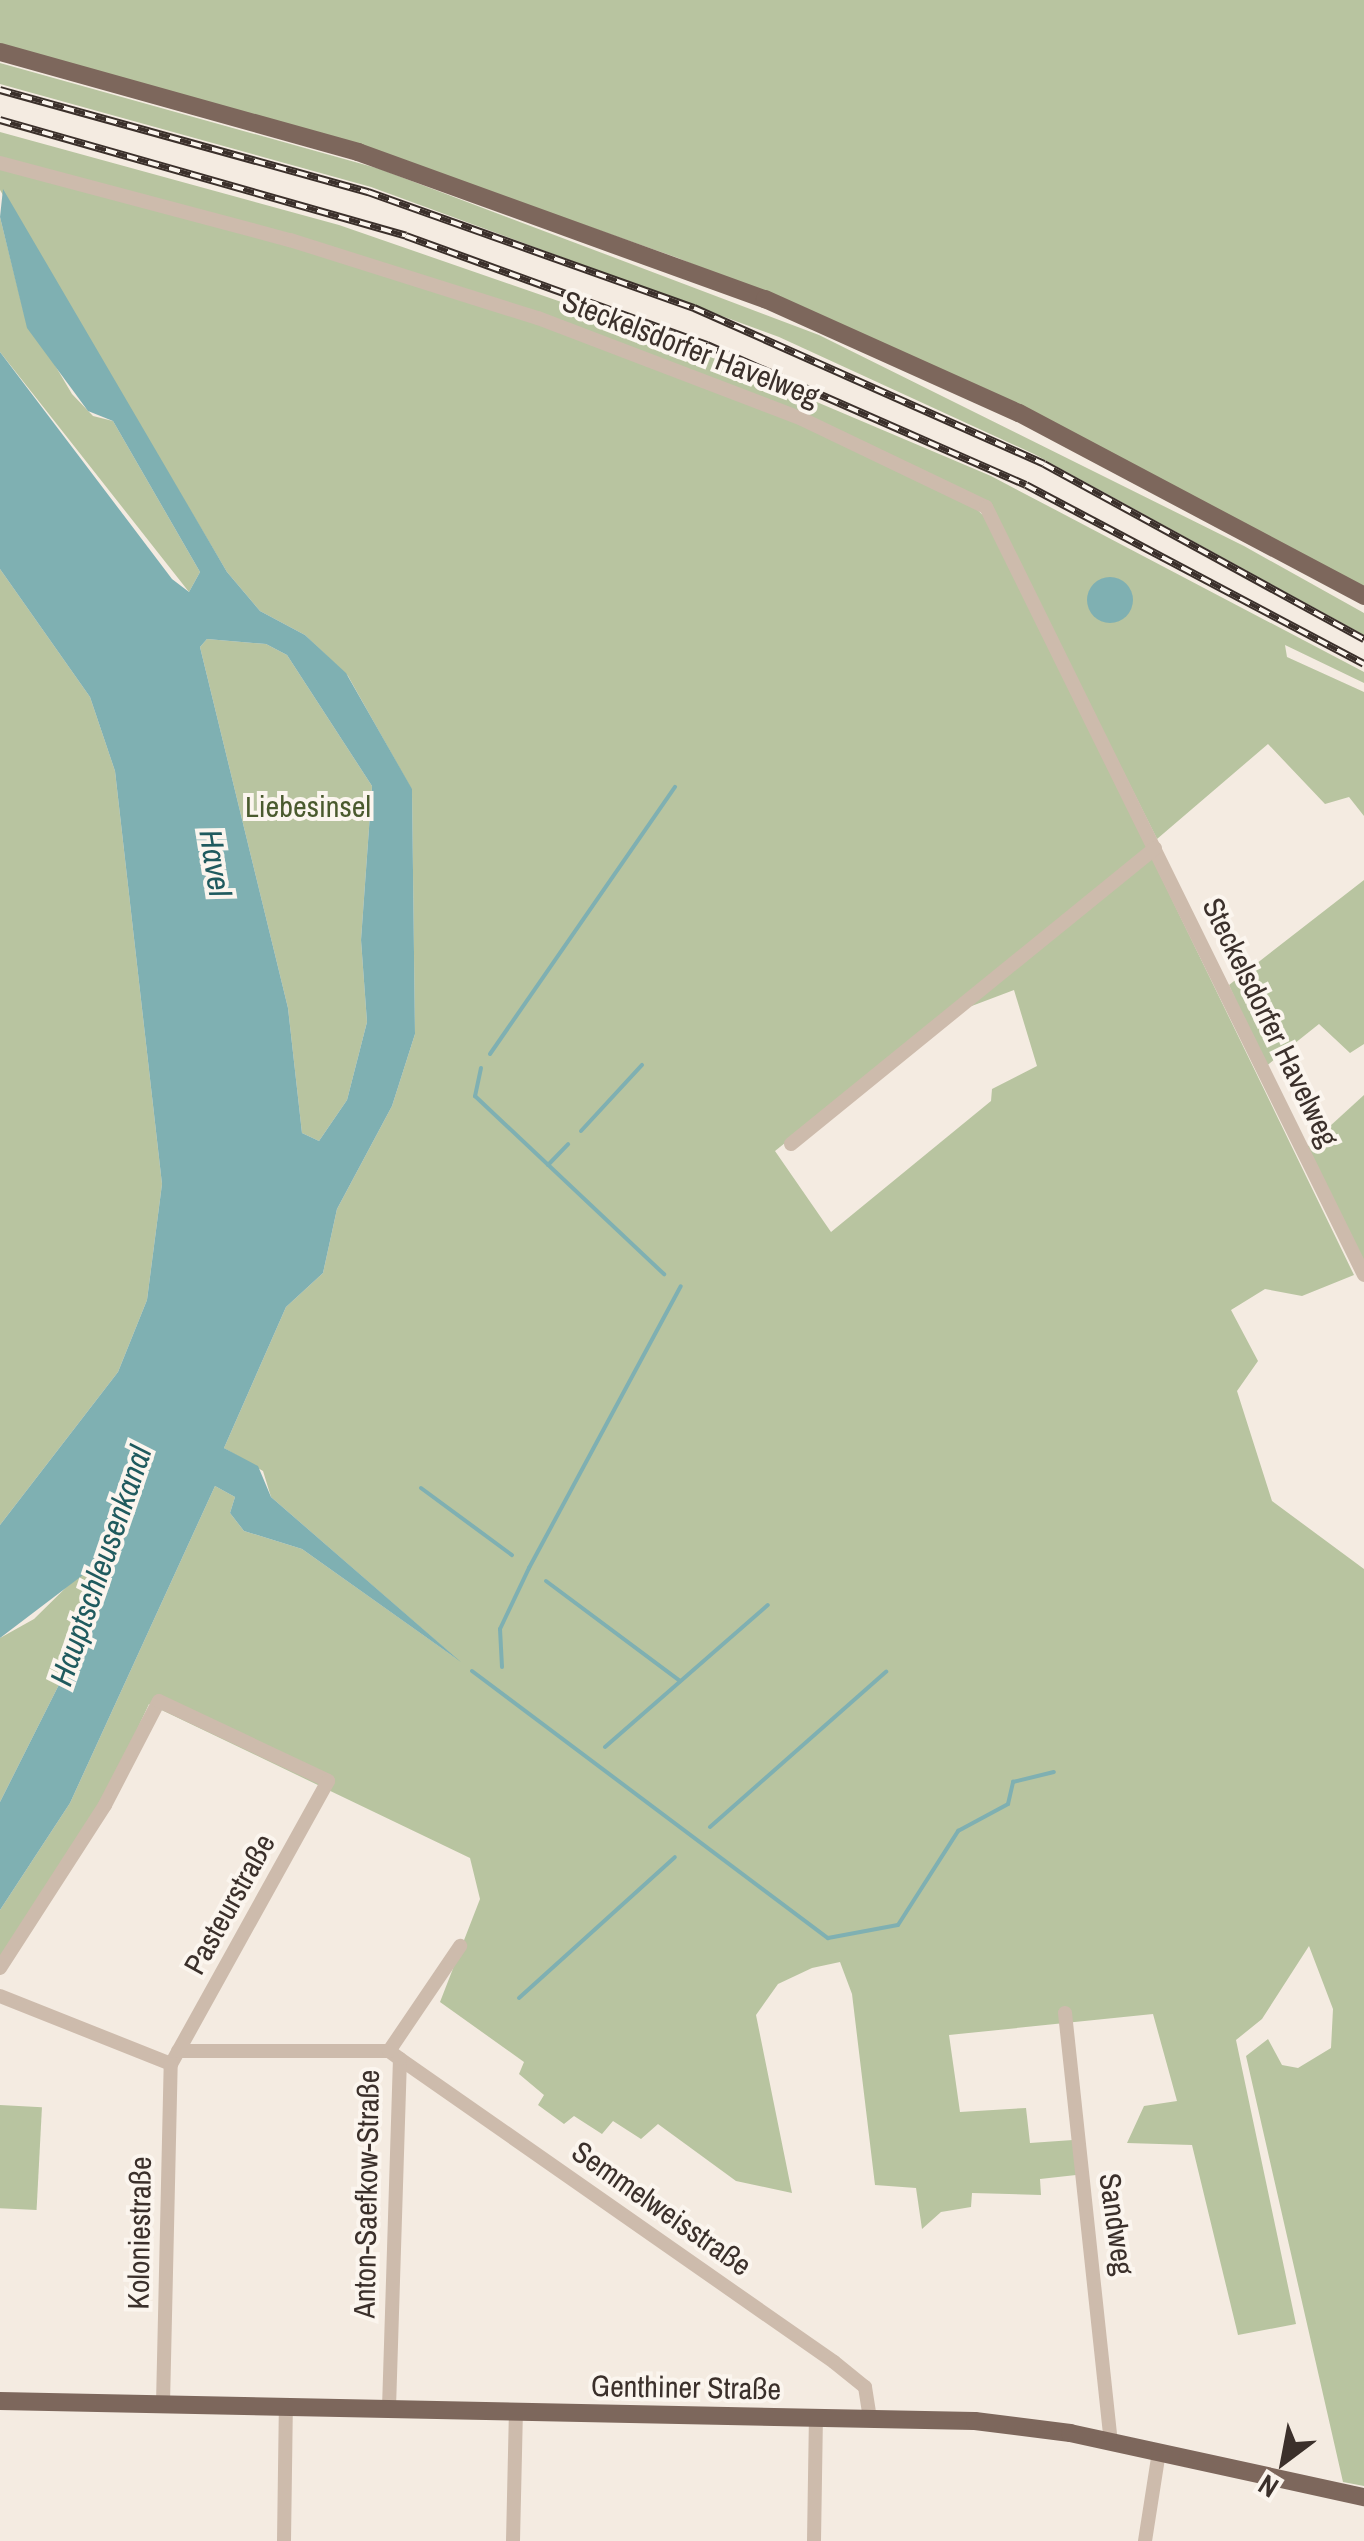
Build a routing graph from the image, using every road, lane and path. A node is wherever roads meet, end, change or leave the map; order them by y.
1 (0, 52) edge
2 (0, 163) edge
3 (1364, 596) edge
4 (1155, 848) junction
5 (791, 1144) dead end
6 (1364, 1274) edge
7 (460, 1946) dead end
8 (0, 1968) edge
9 (0, 1996) edge
10 (1065, 2014) dead end
11 (395, 2055) junction
12 (175, 2058) junction
13 (0, 2401) edge
14 (163, 2404) junction
15 (286, 2406) junction
16 (388, 2408) junction
17 (516, 2411) junction
18 (816, 2417) junction
19 (870, 2417) junction
20 (1111, 2442) junction
21 (1159, 2452) junction
22 (1364, 2497) edge
23 (284, 2541) edge
24 (512, 2541) edge
25 (814, 2541) edge
26 (1144, 2541) edge

1 - 3 main road
2 - 4 street, Steckelsdorfer Havelweg
4 - 5 street
4 - 6 street, Steckelsdorfer Havelweg
7 - 11 street, Anton-Saefkow-Straße
8 - 12 street, Pasteurstraße
9 - 12 street
10 - 20 street, Sandweg
11 - 12 street
11 - 16 street, Anton-Saefkow-Straße
11 - 19 street, Semmelweisstraße
12 - 14 street, Koloniestraße
13 - 14 main road, Genthiner Straße
14 - 15 main road, Genthiner Straße
15 - 16 main road, Genthiner Straße
15 - 23 street
16 - 17 main road, Genthiner Straße
17 - 18 main road, Genthiner Straße
17 - 24 street
18 - 19 main road, Genthiner Straße
18 - 25 street
19 - 20 main road, Genthiner Straße
20 - 21 main road, Genthiner Straße
21 - 22 main road, Genthiner Straße
21 - 26 street

